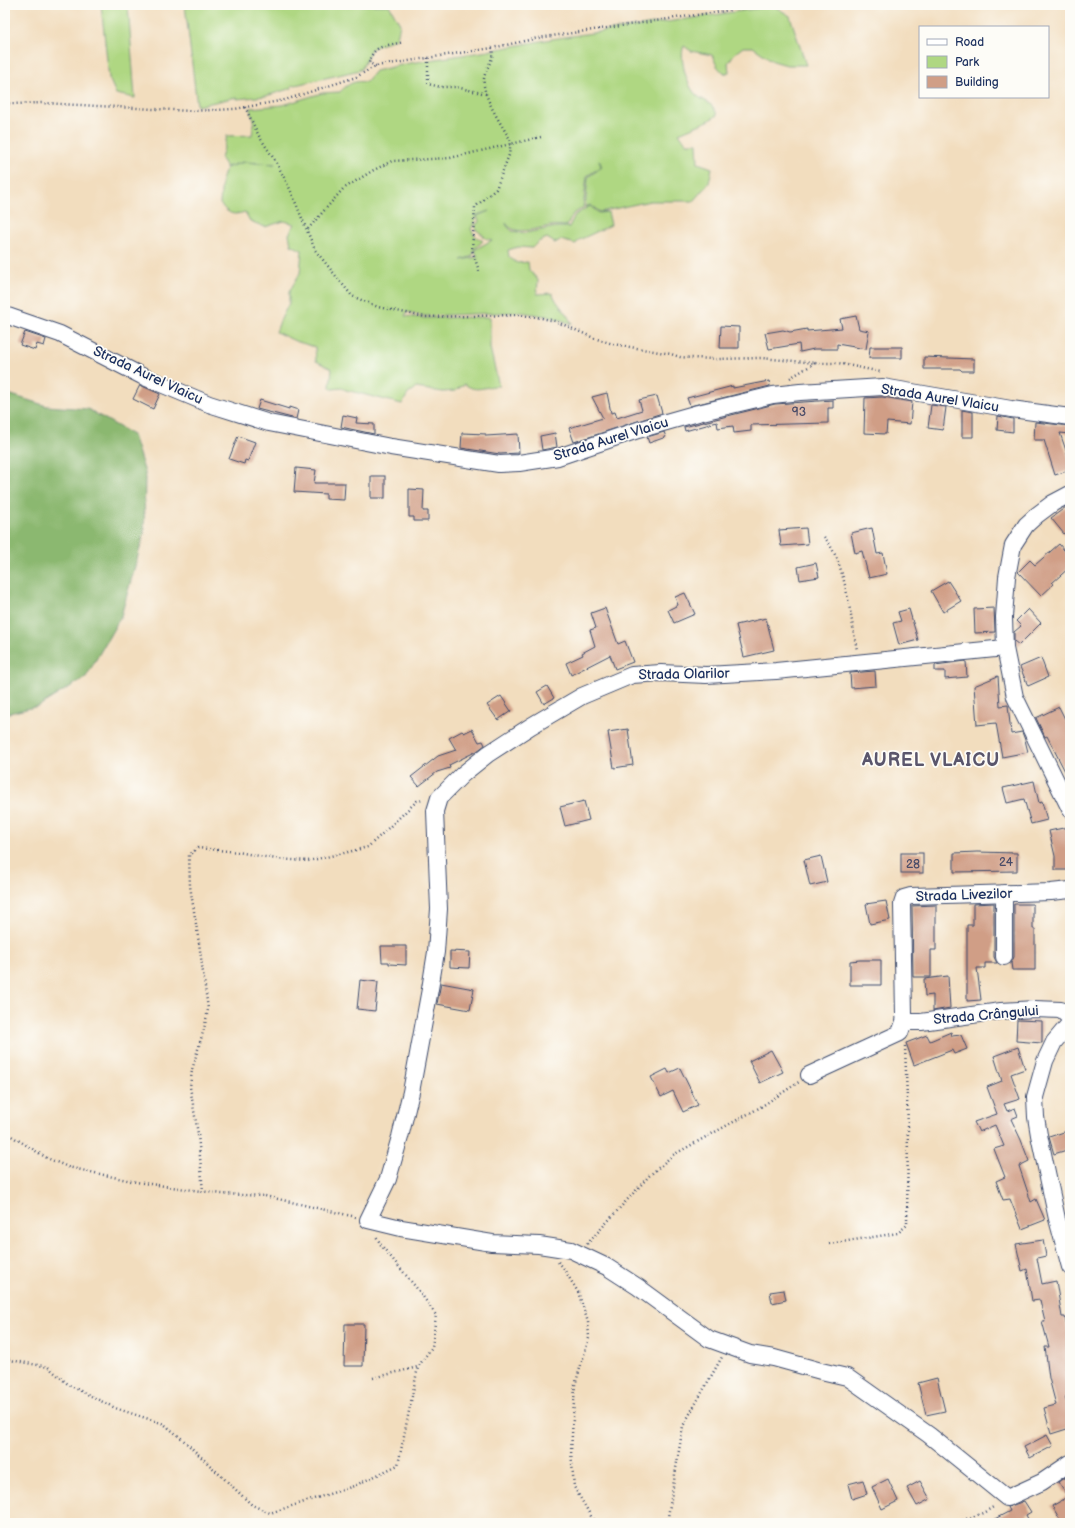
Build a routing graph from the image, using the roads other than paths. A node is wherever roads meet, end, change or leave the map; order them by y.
1 (5, 315) edge
2 (1070, 418) edge
3 (1070, 494) edge
4 (1004, 648) junction
5 (1070, 809) edge
6 (1070, 890) edge
7 (1004, 893) junction
8 (1004, 957) dead end
9 (904, 1017) junction
10 (1070, 1018) edge
11 (1070, 1023) edge
12 (809, 1075) road end
13 (1070, 1267) edge
14 (1070, 1463) edge

1 - 2 street, Strada Aurel Vlaicu
3 - 4 street
4 - 5 street
4 - 14 street, Strada Olarilor
6 - 7 street, Strada Livezilor
7 - 8 street
7 - 9 street, Strada Livezilor
9 - 10 street, Strada Crângului
9 - 12 street
11 - 13 street

